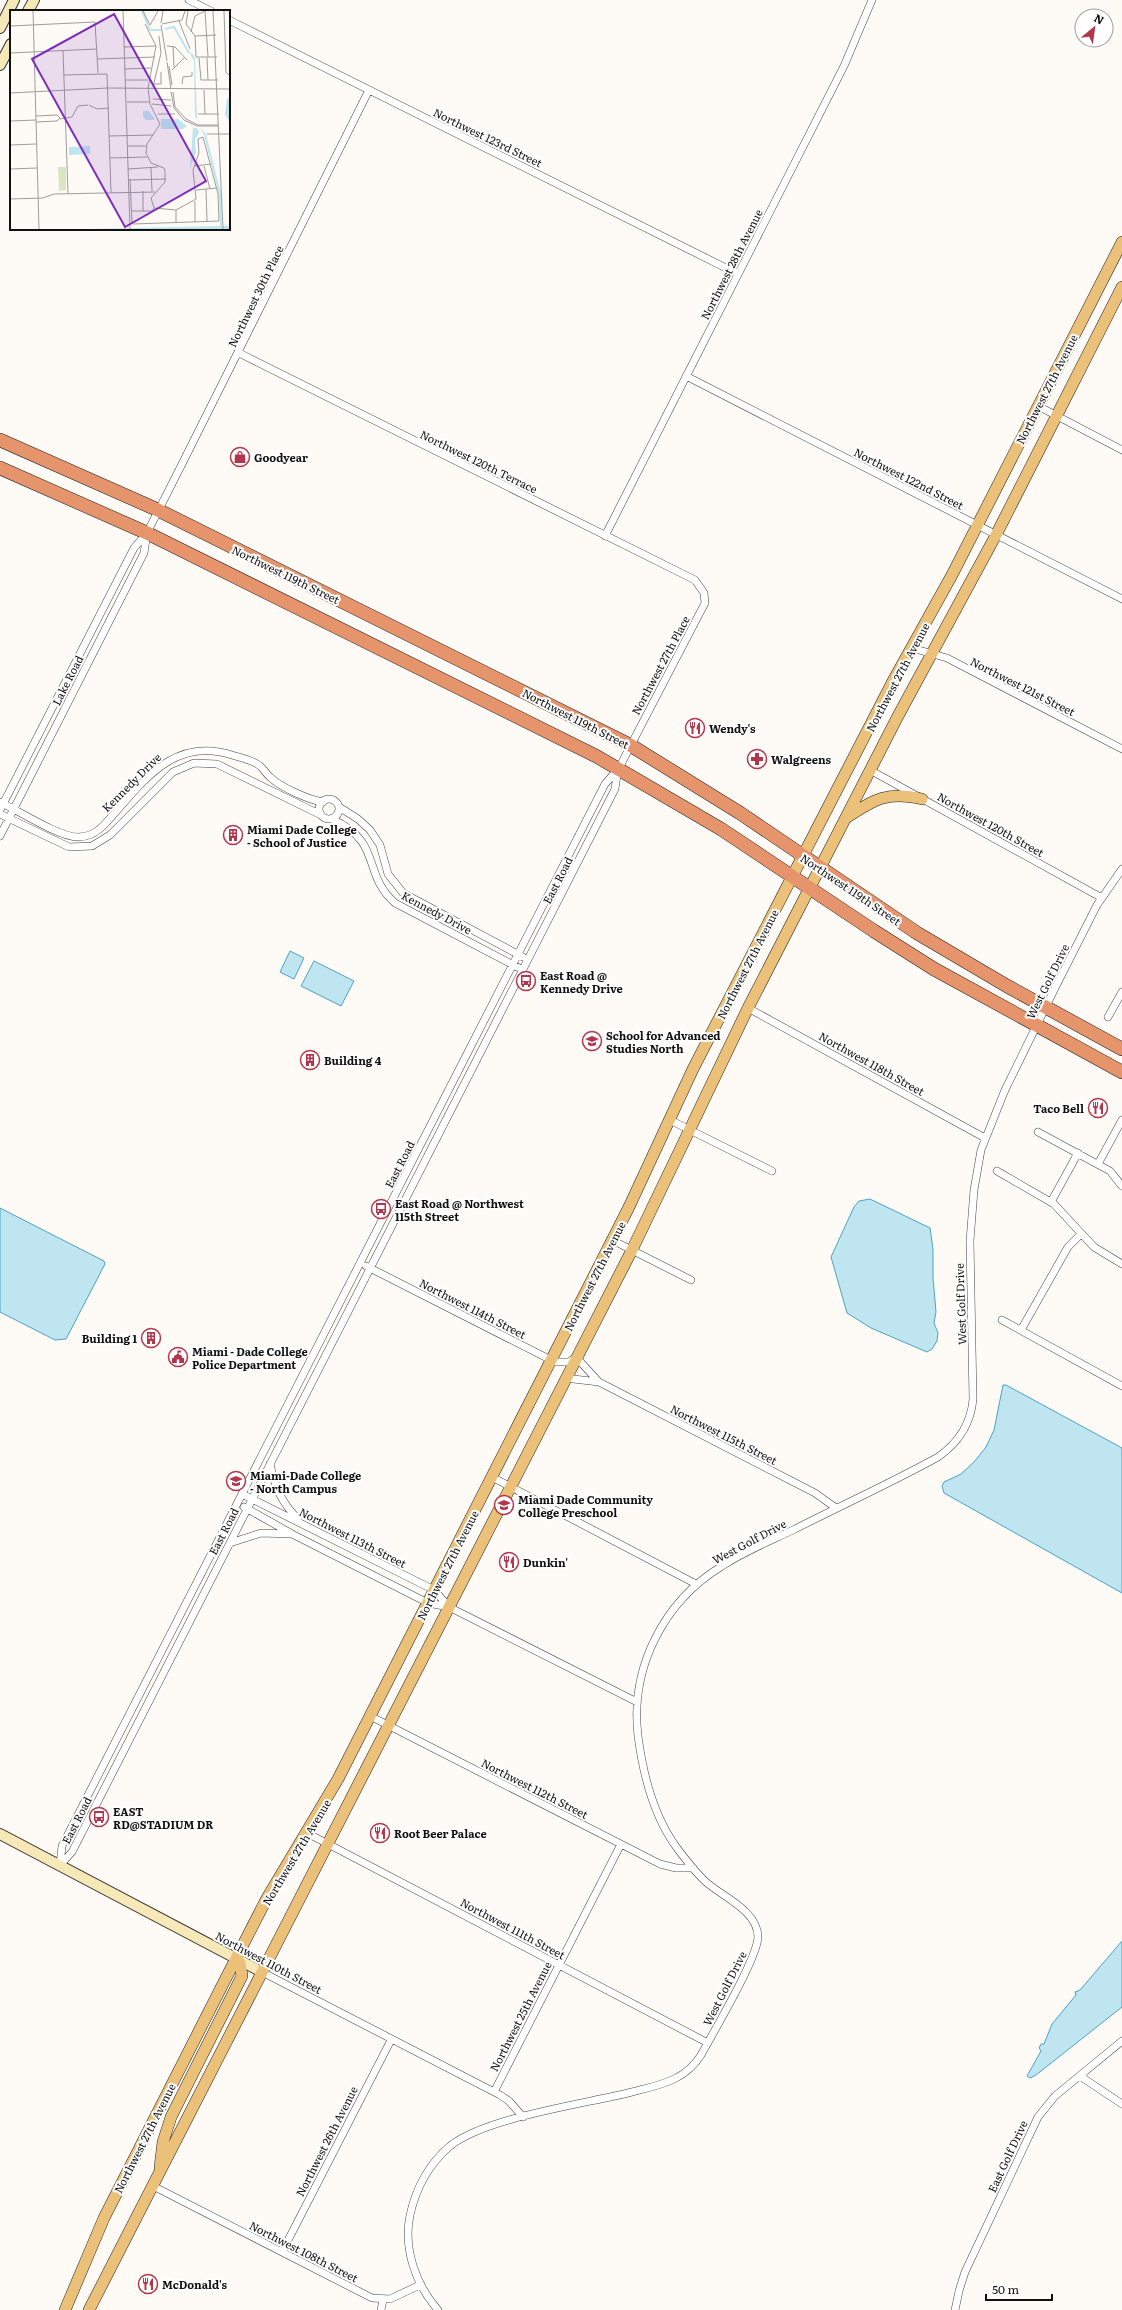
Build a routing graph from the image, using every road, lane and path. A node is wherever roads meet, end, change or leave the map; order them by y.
1 (14, 0) edge
2 (34, 0) edge
3 (189, 0) edge
4 (872, 0) edge
5 (29, 10) edge
6 (209, 10) edge
7 (230, 20) edge
8 (0, 28) edge
9 (10, 46) edge
10 (0, 65) edge
11 (369, 90) junction
12 (1122, 242) edge
13 (738, 274) junction
14 (1122, 287) edge
15 (239, 353) junction
16 (686, 376) junction
17 (1038, 406) junction
18 (1056, 416) junction
19 (0, 440) edge
20 (1122, 450) edge
21 (0, 468) edge
22 (158, 510) junction
23 (977, 526) junction
24 (147, 532) junction
25 (996, 535) junction
26 (605, 536) junction
27 (704, 593) joint
28 (1122, 599) edge
29 (912, 648) junction
30 (932, 654) junction
31 (630, 745) junction
32 (1122, 749) edge
33 (240, 758) junction
34 (618, 768) junction
35 (870, 770) junction
36 (234, 771) junction
37 (922, 799) junction
38 (323, 802) junction
39 (1, 805) edge
40 (339, 807) junction
41 (14, 808) junction
42 (0, 814) edge
43 (321, 815) junction
44 (846, 818) junction
45 (9, 819) junction
46 (332, 819) junction
47 (0, 836) edge
48 (803, 856) junction
49 (820, 868) junction
50 (1122, 869) edge
51 (792, 877) junction
52 (809, 888) junction
53 (1102, 898) junction
54 (518, 954) junction
55 (528, 959) junction
56 (513, 965) junction
57 (523, 970) junction
58 (1122, 992) edge
59 (748, 1008) junction
60 (1046, 1008) junction
61 (1108, 1017) dead end
62 (1037, 1026) junction
63 (1122, 1049) edge
64 (1122, 1072) edge
65 (670, 1120) junction
66 (1122, 1120) edge
67 (688, 1129) junction
68 (1038, 1132) dead end
69 (985, 1138) junction
70 (1078, 1153) junction
71 (1098, 1164) junction
72 (772, 1171) dead end
73 (997, 1171) dead end
74 (1122, 1186) edge
75 (1051, 1202) junction
76 (1081, 1234) junction
77 (612, 1240) junction
78 (632, 1250) junction
79 (361, 1263) junction
80 (1122, 1264) edge
81 (370, 1268) junction
82 (691, 1280) dead end
83 (1002, 1320) dead end
84 (1021, 1330) junction
85 (576, 1357) junction
86 (550, 1360) junction
87 (565, 1378) junction
88 (599, 1382) junction
89 (1122, 1386) edge
90 (270, 1464) junction
91 (492, 1477) junction
92 (510, 1486) junction
93 (242, 1494) junction
94 (252, 1499) junction
95 (238, 1504) junction
96 (836, 1508) junction
97 (248, 1509) junction
98 (300, 1522) junction
99 (294, 1535) junction
100 (230, 1543) junction
101 (696, 1584) junction
102 (434, 1590) junction
103 (428, 1603) junction
104 (449, 1607) junction
105 (637, 1702) junction
106 (370, 1716) junction
107 (388, 1725) junction
108 (307, 1833) junction
109 (0, 1834) edge
110 (328, 1844) junction
111 (621, 1844) junction
112 (60, 1865) junction
113 (693, 1868) junction
114 (236, 1958) junction
115 (558, 1964) junction
116 (262, 1972) junction
117 (390, 2040) junction
118 (1122, 2041) edge
119 (708, 2042) junction
120 (1080, 2076) junction
121 (494, 2092) junction
122 (1122, 2104) edge
123 (523, 2117) junction
124 (159, 2174) junction
125 (153, 2186) junction
126 (282, 2252) junction
127 (420, 2285) junction
128 (383, 2300) junction
129 (65, 2310) edge
130 (89, 2310) edge
131 (381, 2310) edge
132 (438, 2310) edge
133 (956, 2310) edge

1 - 8 street
2 - 5 street
3 - 6 street
4 - 13 street, Northwest 28th Avenue
7 - 11 street, Northwest 123rd Street
9 - 10 street
11 - 13 street, Northwest 123rd Street
11 - 15 street, Northwest 30th Place
12 - 17 main road, Northwest 27th Avenue
13 - 16 street, Northwest 28th Avenue
14 - 18 main road, Northwest 27th Avenue
15 - 22 street, Northwest 30th Place
15 - 26 street, Northwest 120th Terrace
16 - 23 street, Northwest 122nd Street
16 - 26 street, Northwest 28th Avenue
17 - 18 street
17 - 23 main road, Northwest 27th Avenue
18 - 20 street
18 - 25 main road, Northwest 27th Avenue
19 - 22 highway, Northwest 119th Street
21 - 24 highway, Northwest 119th Street
22 - 24 street, Lake Road
22 - 31 highway, Northwest 119th Street
23 - 25 street, Northwest 122nd Street
23 - 29 main road, Northwest 27th Avenue
24 - 34 highway, Northwest 119th Street
24 - 39 street, Lake Road
24 - 41 street, Lake Road
25 - 28 street, Northwest 122nd Street
25 - 30 main road, Northwest 27th Avenue
26 - 27 street, Northwest 120th Terrace
27 - 31 street, Northwest 27th Place
29 - 30 street, Northwest 121st Street
29 - 48 main road, Northwest 27th Avenue
30 - 32 street, Northwest 121st Street
30 - 35 main road, Northwest 27th Avenue
31 - 34 street, East Road
31 - 48 highway, Northwest 119th Street
33 - 36 street
33 - 38 street, Kennedy Drive
33 - 41 street, Kennedy Drive
34 - 51 highway, Northwest 119th Street
34 - 54 street, East Road
34 - 55 street, East Road
35 - 37 street, Northwest 120th Street
35 - 44 main road, Northwest 27th Avenue
36 - 43 street, Kennedy Drive
36 - 45 street, Kennedy Drive
37 - 44 main road
37 - 53 street, Northwest 120th Street
38 - 40 street, Kennedy Drive
38 - 43 street
39 - 41 street, Kennedy Drive
40 - 46 street
40 - 54 street, Kennedy Drive
41 - 45 street, Lake Road
42 - 45 street, Kennedy Drive
43 - 46 street, Kennedy Drive
44 - 49 main road, Northwest 27th Avenue
45 - 47 street, Lake Road
46 - 56 street, Kennedy Drive
48 - 49 highway, Northwest 119th Street
48 - 51 main road, Northwest 27th Avenue
49 - 52 main road, Northwest 27th Avenue
49 - 60 highway, Northwest 119th Street
50 - 53 street, West Golf Drive
51 - 52 highway, Northwest 119th Street
51 - 65 main road, Northwest 27th Avenue
52 - 59 main road, Northwest 27th Avenue
52 - 62 highway, Northwest 119th Street
53 - 60 street, West Golf Drive
54 - 55 street, Kennedy Drive
54 - 56 street, East Road
55 - 57 street, East Road
56 - 57 street, Kennedy Drive
56 - 79 street, East Road
57 - 81 street, East Road
58 - 61 street
59 - 67 main road, Northwest 27th Avenue
59 - 69 street, Northwest 118th Street
60 - 62 street, West Golf Drive
60 - 63 highway, Northwest 119th Street
62 - 64 highway, Northwest 119th Street
62 - 69 street, West Golf Drive
65 - 67 street
65 - 77 main road, Northwest 27th Avenue
66 - 71 street
67 - 72 street
67 - 78 main road, Northwest 27th Avenue
68 - 70 street
69 - 96 street, West Golf Drive
70 - 71 street
70 - 75 street
71 - 74 street
73 - 75 street
75 - 76 street
76 - 80 street
76 - 84 street
77 - 78 street
77 - 86 main road, Northwest 27th Avenue
78 - 82 street
78 - 85 main road, Northwest 27th Avenue
79 - 81 street, Northwest 114th Street
79 - 93 street, East Road
81 - 86 street, Northwest 114th Street
81 - 90 street, East Road
83 - 84 street
84 - 89 street
85 - 86 street, Northwest 114th Street
85 - 87 main road, Northwest 27th Avenue
85 - 88 street, Northwest 115th Street
86 - 91 main road, Northwest 27th Avenue
87 - 88 street, Northwest 115th Street
87 - 92 main road, Northwest 27th Avenue
88 - 96 street, Northwest 115th Street
90 - 94 street, East Road
90 - 98 street
91 - 92 street
91 - 102 main road, Northwest 27th Avenue
92 - 101 street
92 - 104 main road, Northwest 27th Avenue
93 - 94 street, Northwest 113th Street
93 - 95 street, East Road
94 - 97 street, East Road
94 - 98 street, Northwest 113th Street
95 - 97 street, Northwest 113th Street
95 - 112 street, East Road
96 - 101 street, West Golf Drive
97 - 99 street, Northwest 113th Street
97 - 100 street, East Road
98 - 102 street, Northwest 113th Street
99 - 100 street
99 - 103 street, Northwest 113th Street
100 - 112 street, East Road
101 - 105 street, West Golf Drive
102 - 103 main road, Northwest 27th Avenue
102 - 104 street, Northwest 113th Street
103 - 104 street, Northwest 113th Street
103 - 106 main road, Northwest 27th Avenue
104 - 105 street, Northwest 113th Street
104 - 107 main road, Northwest 27th Avenue
105 - 113 street, West Golf Drive
106 - 107 street, Northwest 112th Street
106 - 108 main road, Northwest 27th Avenue
107 - 110 main road, Northwest 27th Avenue
107 - 111 street, Northwest 112th Street
108 - 110 street, Northwest 111th Street
108 - 114 main road, Northwest 27th Avenue
109 - 112 street, Northwest 110th Street
110 - 115 street, Northwest 111th Street
110 - 116 main road, Northwest 27th Avenue
111 - 113 street, Northwest 112th Street
111 - 115 street, Northwest 25th Avenue
112 - 114 street, Northwest 110th Street
113 - 119 street, West Golf Drive
114 - 116 street, Northwest 110th Street
114 - 124 main road
114 - 129 main road, Northwest 27th Avenue
115 - 119 street, Northwest 111th Street
115 - 121 street, Northwest 25th Avenue
116 - 117 street, Northwest 110th Street
116 - 124 main road, Northwest 27th Avenue
117 - 121 street, Northwest 110th Street
117 - 126 street, Northwest 26th Avenue
118 - 120 street, East Golf Drive
119 - 123 street, West Golf Drive
120 - 122 street
120 - 133 street, East Golf Drive
121 - 123 street, Northwest 110th Street
123 - 127 street, West Golf Drive
124 - 125 main road, Northwest 27th Avenue
125 - 126 street, Northwest 108th Street
125 - 130 main road, Northwest 27th Avenue
126 - 128 street, Northwest 108th Street
127 - 128 street
127 - 132 street
128 - 131 street

